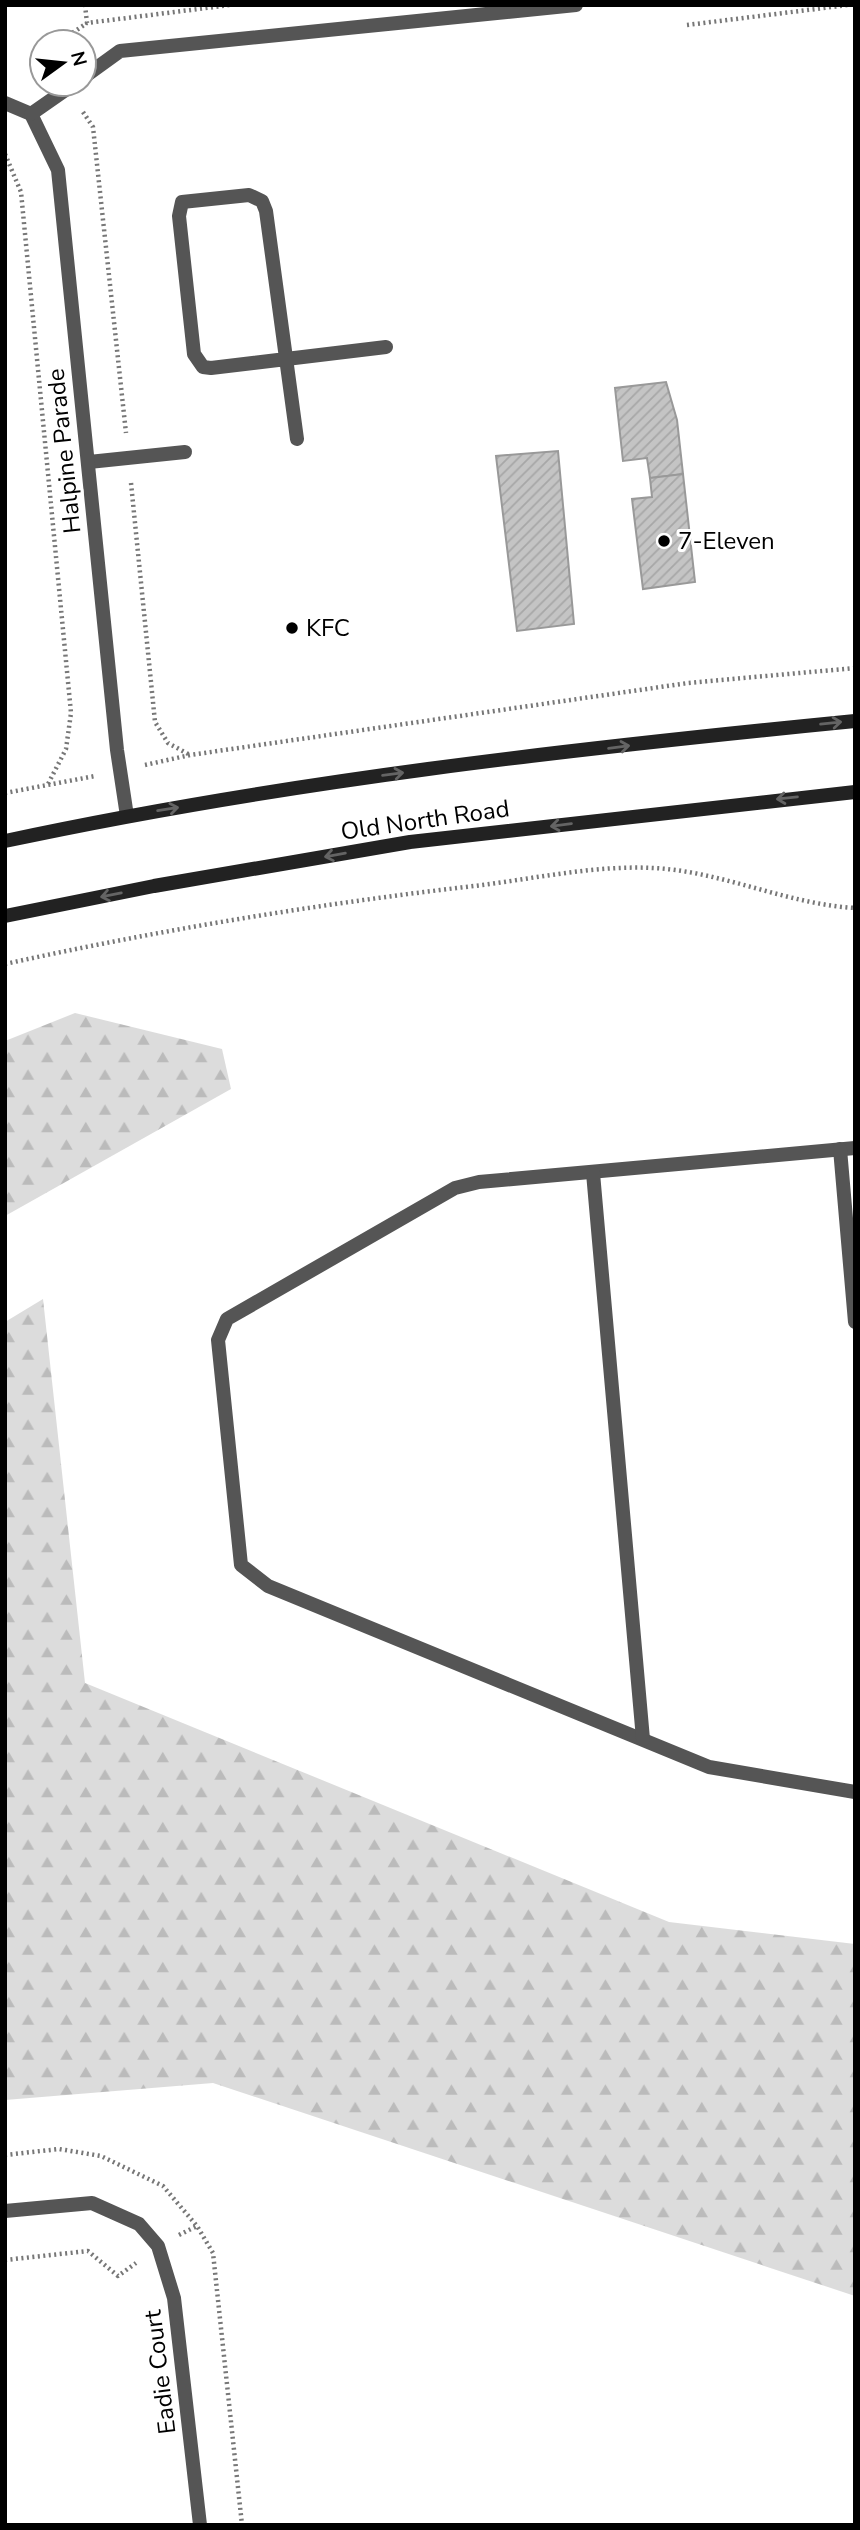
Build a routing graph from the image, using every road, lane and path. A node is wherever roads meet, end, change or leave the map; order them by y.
1 (85, 5) edge
2 (230, 5) edge
3 (576, 5) edge
4 (848, 5) edge
5 (87, 23) junction
6 (687, 24) dead end
7 (80, 28) edge
8 (98, 67) edge
9 (54, 98) edge
10 (5, 103) edge
11 (31, 114) junction
12 (5, 154) edge
13 (386, 347) dead end
14 (286, 359) junction
15 (296, 439) dead end
16 (185, 453) dead end
17 (89, 462) junction
18 (855, 668) edge
19 (855, 721) edge
20 (190, 755) dead end
21 (855, 792) edge
22 (5, 793) edge
23 (127, 816) junction
24 (5, 841) edge
25 (855, 908) edge
26 (5, 916) edge
27 (5, 964) edge
28 (847, 1148) edge
29 (593, 1173) junction
30 (855, 1322) edge
31 (643, 1739) junction
32 (855, 1792) edge
33 (5, 2211) edge
34 (197, 2226) dead end
35 (184, 2232) dead end
36 (5, 2260) edge
37 (128, 2270) dead end
38 (200, 2525) edge

1 - 5 path
2 - 5 path
3 - 8 street
4 - 6 path
5 - 7 path
9 - 11 street
10 - 11 street
11 - 17 street, Halpine Parade
12 - 22 path
13 - 14 street
14 - 14 street
14 - 15 street
16 - 17 street
17 - 23 street, Halpine Parade
18 - 20 path
23 -> 19 main road, Old North Road
21 -> 26 main road, Old North Road
23 - 24 main road, Old North Road
25 - 27 path
28 - 29 street
28 - 30 street
29 - 31 street
29 - 31 street
31 - 32 street
33 - 38 street, Eadie Court
34 - 35 path
36 - 37 path

